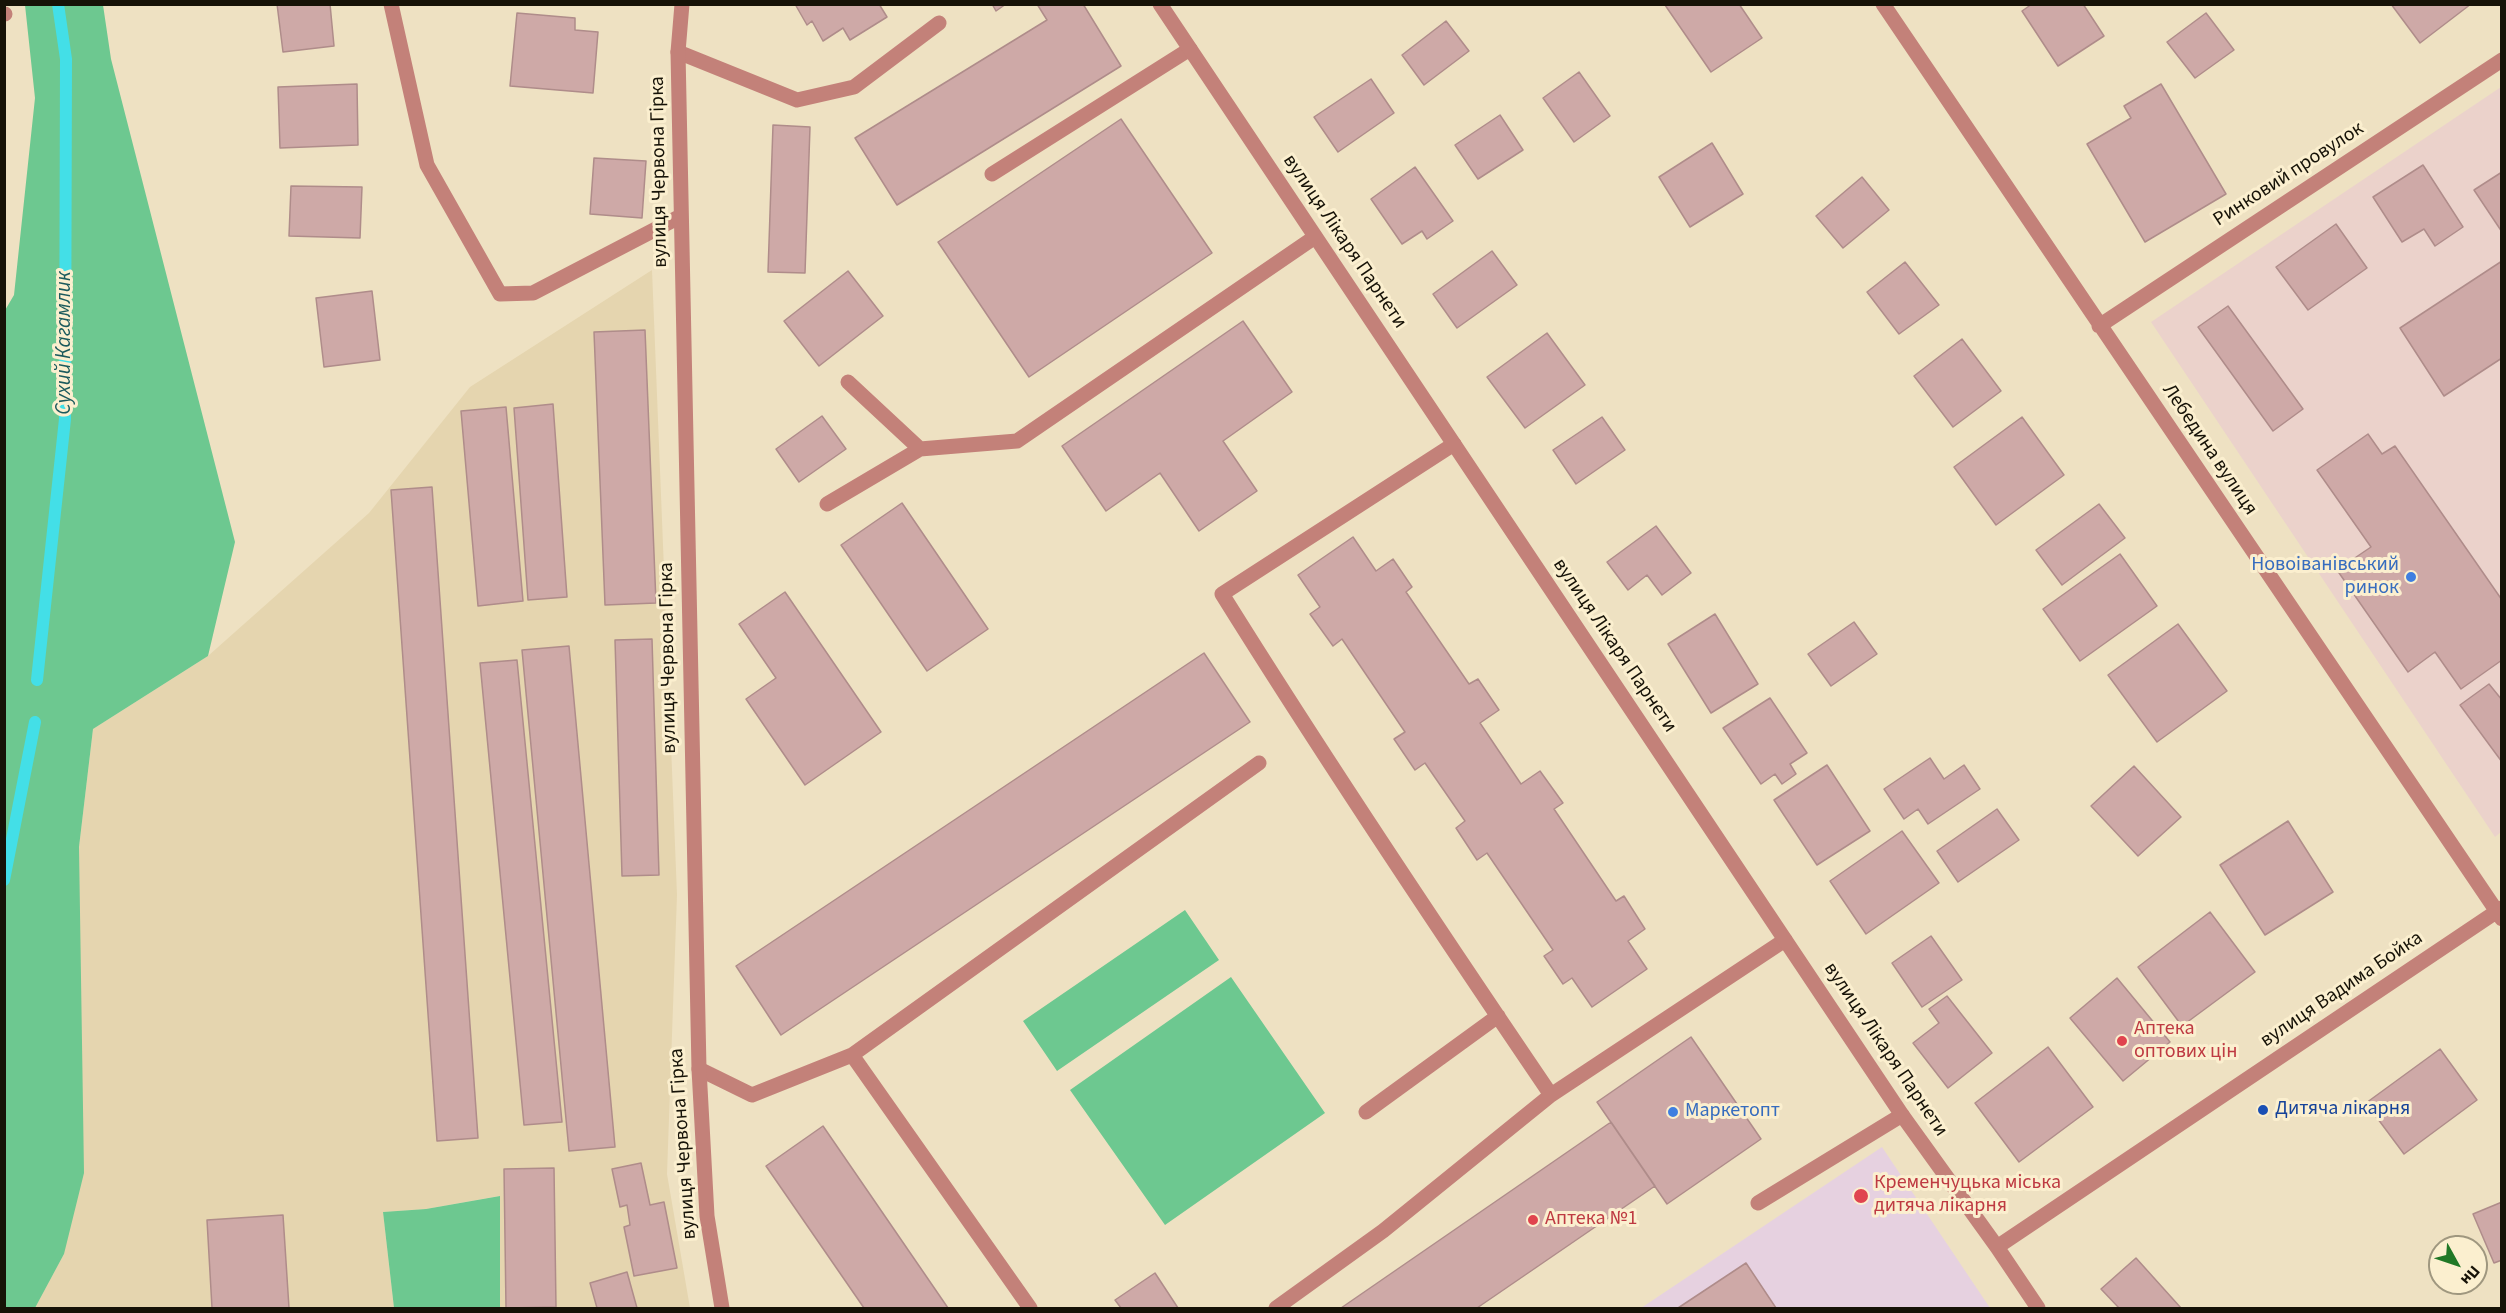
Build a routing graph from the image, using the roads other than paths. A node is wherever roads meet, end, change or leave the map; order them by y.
1 (391, 4) edge
2 (682, 4) edge
3 (1160, 4) edge
4 (1883, 4) edge
5 (939, 22) dead end
6 (1190, 49) junction
7 (678, 52) junction
8 (2502, 60) edge
9 (992, 174) dead end
10 (681, 216) junction
11 (1315, 237) junction
12 (2099, 326) junction
13 (848, 382) dead end
14 (1454, 444) junction
15 (920, 449) junction
16 (827, 504) dead end
17 (1260, 763) dead end
18 (2500, 913) edge
19 (1785, 940) junction
20 (1498, 1016) junction
21 (852, 1055) junction
22 (699, 1069) junction
23 (1551, 1095) junction
24 (1366, 1112) dead end
25 (1902, 1115) junction
26 (1758, 1203) dead end
27 (1997, 1247) junction
28 (722, 1308) edge
29 (1030, 1308) edge
30 (1276, 1308) edge
31 (2038, 1308) edge

1 - 10 street
2 - 7 street, вулиця Червона Гірка
3 - 6 street, вулиця Лікаря Парнети
4 - 12 street, Лебедина вулиця
5 - 7 street
6 - 9 street
6 - 11 street, вулиця Лікаря Парнети
7 - 10 street, вулиця Червона Гірка
8 - 12 street, Ринковий провулок
10 - 22 street, вулиця Червона Гірка
11 - 14 street, вулиця Лікаря Парнети
11 - 15 street
12 - 18 street, Лебедина вулиця
13 - 15 street
14 - 19 street, вулиця Лікаря Парнети
14 - 20 street
15 - 16 street
17 - 21 street
18 - 27 street, вулиця Вадима Бойка
19 - 23 street
19 - 25 street, вулиця Лікаря Парнети
20 - 23 street
20 - 24 street
21 - 22 street
21 - 29 street
22 - 28 street, вулиця Червона Гірка
23 - 30 street
25 - 26 street
25 - 27 street, вулиця Лікаря Парнети
27 - 31 street, вулиця Лікаря Парнети

